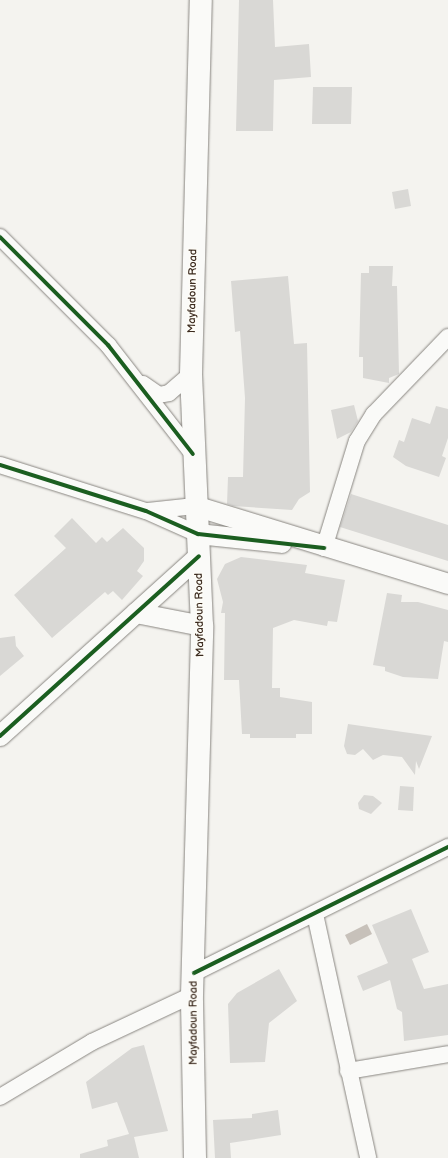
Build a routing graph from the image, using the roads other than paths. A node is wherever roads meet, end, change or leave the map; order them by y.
1 (201, 0) edge
2 (0, 237) edge
3 (448, 337) edge
4 (191, 374) junction
5 (135, 379) junction
6 (193, 454) junction
7 (0, 465) edge
8 (195, 506) junction
9 (146, 511) junction
10 (198, 534) junction
11 (324, 548) junction
12 (199, 556) junction
13 (448, 584) edge
14 (136, 613) junction
15 (202, 626) junction
16 (0, 736) edge
17 (448, 847) edge
18 (315, 914) junction
19 (194, 973) junction
20 (192, 995) junction
21 (448, 1054) edge
22 (348, 1071) junction
23 (0, 1097) edge
24 (195, 1158) edge
25 (368, 1158) edge

1 - 4 main road, Mayfadoun Road
2 - 5 street
3 - 11 street
4 - 5 street
4 - 6 main road, Mayfadoun Road
5 - 6 street
6 - 8 main road, Mayfadoun Road
7 - 9 street
8 - 9 street
8 - 10 main road, Mayfadoun Road
8 - 11 street
9 - 10 street
10 - 11 street
10 - 12 main road, Mayfadoun Road
11 - 13 street
12 - 14 street
12 - 15 main road, Mayfadoun Road
14 - 15 street
14 - 16 street
15 - 19 main road, Mayfadoun Road
17 - 18 street
18 - 19 street
18 - 22 street
19 - 20 main road, Mayfadoun Road
20 - 23 street
20 - 24 main road, Mayfadoun Road
21 - 22 street
22 - 25 street

